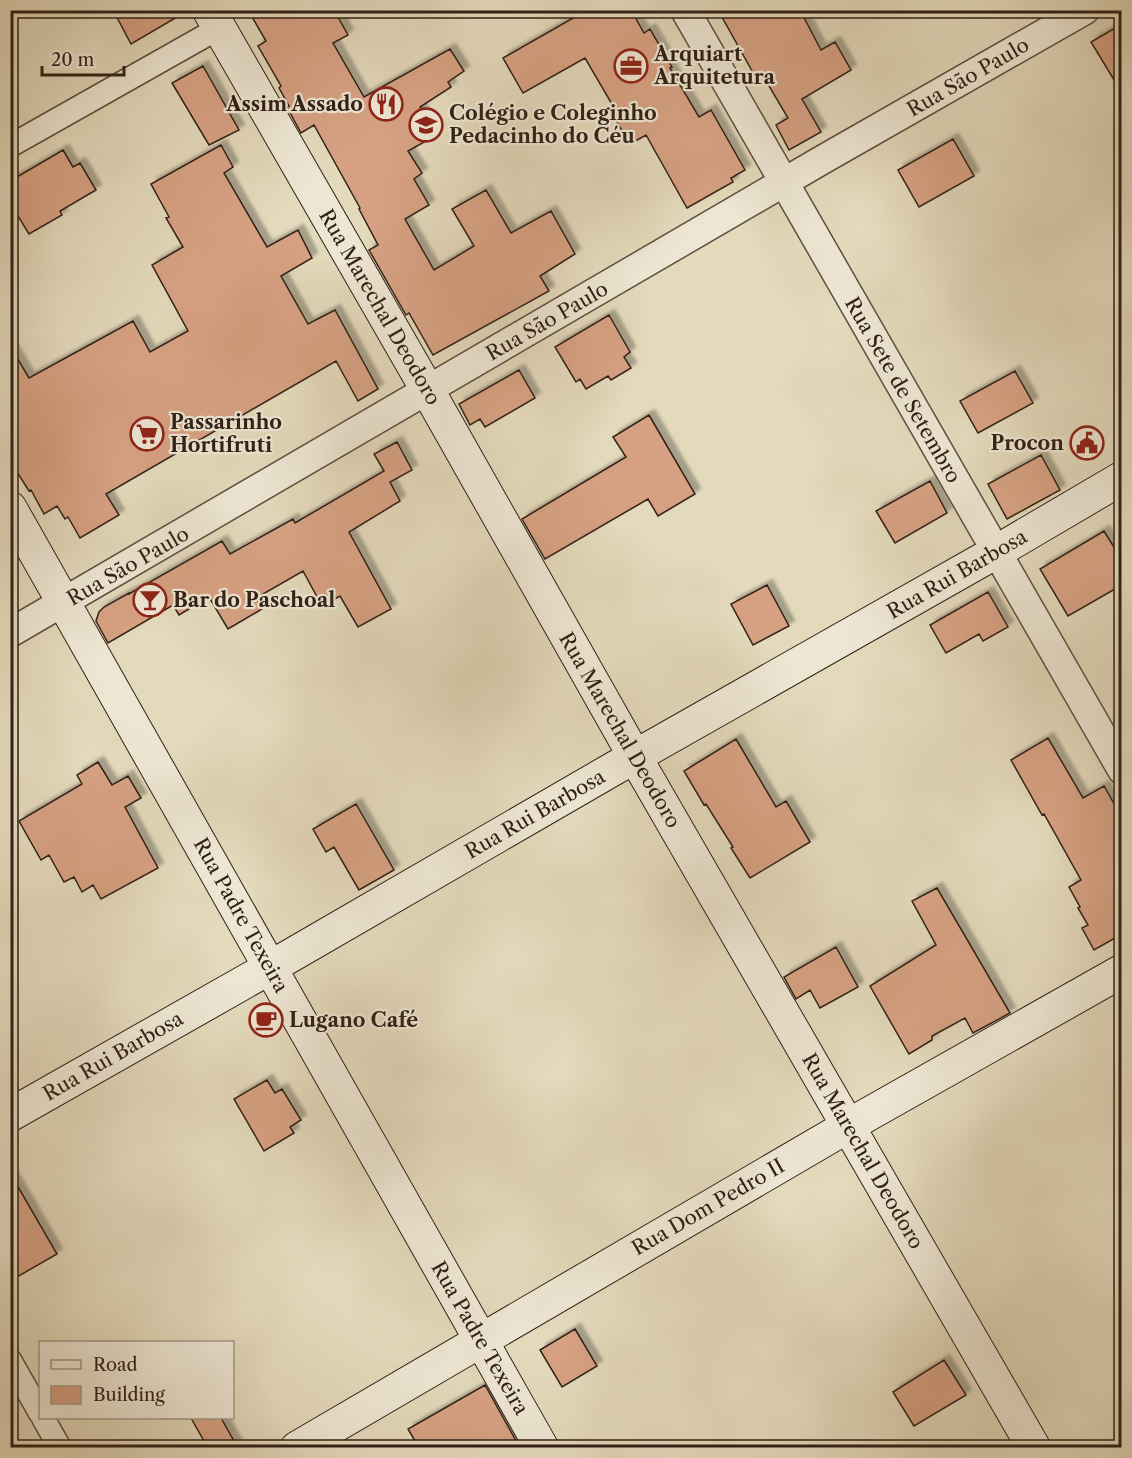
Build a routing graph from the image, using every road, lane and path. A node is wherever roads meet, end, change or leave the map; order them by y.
1 (686, 10) edge
2 (1085, 10) edge
3 (214, 19) edge
4 (10, 146) edge
5 (784, 182) junction
6 (428, 391) junction
7 (1122, 478) edge
8 (10, 508) edge
9 (996, 552) junction
10 (64, 603) junction
11 (10, 633) edge
12 (635, 757) junction
13 (1122, 770) edge
14 (271, 967) junction
15 (1122, 971) edge
16 (10, 1115) edge
17 (848, 1126) junction
18 (481, 1340) junction
19 (10, 1360) edge
20 (39, 1411) edge
21 (44, 1419) edge
22 (60, 1448) edge
23 (297, 1448) edge
24 (542, 1448) edge
25 (1034, 1448) edge

1 - 5 street, Rua Sete de Setembro
2 - 5 street, Rua São Paulo
3 - 4 street
3 - 6 main road, Rua Marechal Deodoro
5 - 6 street, Rua São Paulo
5 - 9 street, Rua Sete de Setembro
6 - 10 street, Rua São Paulo
6 - 12 main road, Rua Marechal Deodoro
7 - 9 main road, Rua Rui Barbosa
8 - 10 main road, Rua Padre Texeira
9 - 12 main road, Rua Rui Barbosa
9 - 13 street, Rua Sete de Setembro
10 - 11 street, Rua São Paulo
10 - 14 main road, Rua Padre Texeira
12 - 14 main road, Rua Rui Barbosa
12 - 17 main road, Rua Marechal Deodoro
14 - 16 main road, Rua Rui Barbosa
14 - 18 main road, Rua Padre Texeira
15 - 17 main road, Rua Dom Pedro II
17 - 18 main road, Rua Dom Pedro II
17 - 25 main road, Rua Marechal Deodoro
18 - 23 main road, Rua Dom Pedro II
18 - 24 main road, Rua Padre Texeira
19 - 20 street
21 - 22 street

